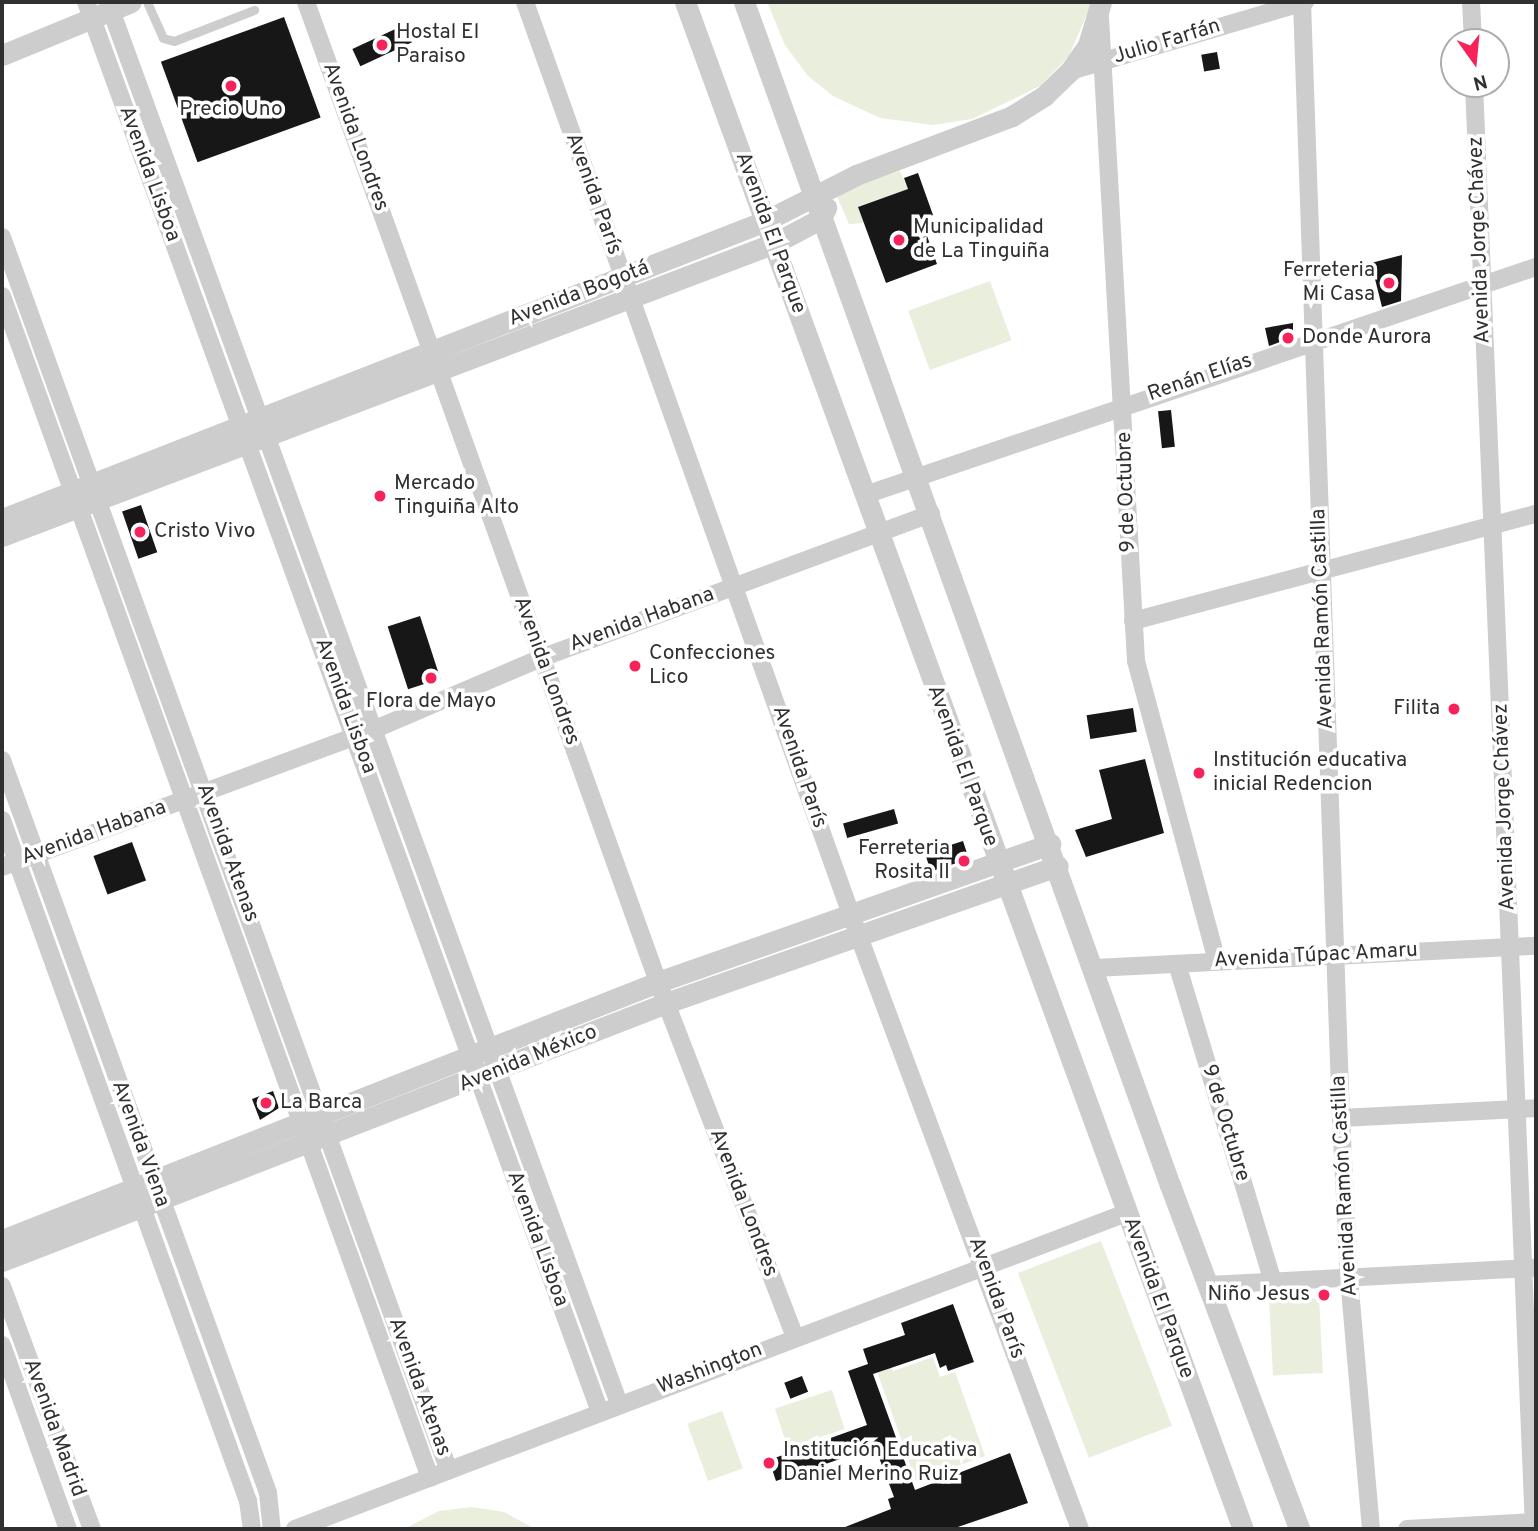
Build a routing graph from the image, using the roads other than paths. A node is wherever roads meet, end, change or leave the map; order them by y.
1 (147, 2) edge
2 (306, 2) edge
3 (525, 2) edge
4 (685, 2) edge
5 (744, 2) edge
6 (1303, 2) edge
7 (1471, 2) edge
8 (106, 7) edge
9 (1100, 7) edge
10 (254, 10) dead end
11 (1472, 28) edge
12 (2, 55) edge
13 (1102, 62) junction
14 (1070, 71) junction
15 (1475, 98) edge
16 (838, 184) junction
17 (810, 197) junction
18 (820, 219) junction
19 (765, 221) junction
20 (2, 237) edge
21 (769, 245) junction
22 (1536, 267) edge
23 (626, 286) junction
24 (1482, 286) junction
25 (2, 296) edge
26 (1311, 341) junction
27 (434, 359) junction
28 (1124, 404) junction
29 (254, 429) junction
30 (917, 477) junction
31 (85, 495) junction
32 (865, 495) junction
33 (931, 514) junction
34 (1536, 514) edge
35 (2, 519) edge
36 (1493, 525) junction
37 (878, 533) junction
38 (2, 536) edge
39 (1321, 568) junction
40 (734, 586) junction
41 (1133, 621) junction
42 (541, 658) junction
43 (364, 733) junction
44 (2, 760) edge
45 (205, 794) junction
46 (187, 800) junction
47 (2, 820) edge
48 (1050, 844) junction
49 (35, 854) junction
50 (997, 862) junction
51 (9, 864) edge
52 (1058, 866) junction
53 (1006, 884) junction
54 (850, 913) junction
55 (858, 934) junction
56 (1536, 946) edge
57 (1510, 947) junction
58 (1334, 954) junction
59 (1217, 961) junction
60 (1177, 964) junction
61 (1095, 968) junction
62 (658, 982) junction
63 (666, 1003) junction
64 (480, 1053) junction
65 (488, 1075) junction
66 (1536, 1108) edge
67 (1516, 1110) junction
68 (310, 1117) junction
69 (1341, 1118) junction
70 (320, 1140) junction
71 (147, 1193) junction
72 (1126, 1213) junction
73 (2, 1240) edge
74 (2, 1261) edge
75 (985, 1266) junction
76 (1530, 1269) edge
77 (1349, 1278) junction
78 (1273, 1282) junction
79 (1208, 1285) junction
80 (2, 1286) edge
81 (795, 1337) junction
82 (2, 1345) edge
83 (619, 1404) junction
84 (600, 1412) junction
85 (449, 1471) junction
86 (430, 1478) junction
87 (1535, 1525) edge
88 (68, 1529) edge
89 (92, 1529) edge
90 (252, 1529) edge
91 (272, 1529) edge
92 (295, 1529) edge
93 (1080, 1529) edge
94 (1243, 1529) edge
95 (1299, 1529) edge
96 (1371, 1529) edge
97 (1407, 1529) edge

1 - 10 lane
2 - 27 street, Avenida Londres
3 - 23 street, Avenida París
4 - 19 street, Avenida El Parque
5 - 17 street
6 - 13 street, Julio Farfán
6 - 26 street, Avenida Ramón Castilla
7 - 11 street
8 - 12 street
8 - 29 street, Avenida Lisboa
9 - 13 street, 9 de Octubre
9 - 14 street, Avenida Bogotá
13 - 14 street, Julio Farfán
13 - 28 street, 9 de Octubre
14 - 16 street, Avenida Bogotá
15 - 24 street, Avenida Jorge Chávez
16 - 17 street, Avenida Bogotá
16 - 18 street
17 - 18 street
17 - 19 street, Avenida Bogotá
18 - 21 street, Avenida Bogotá
18 - 30 street
19 - 21 street, Avenida El Parque
19 - 23 street, Avenida Bogotá
20 - 31 street, Avenida Atenas
21 - 23 street, Avenida Bogotá
21 - 32 street, Avenida El Parque
22 - 24 street, Renán Elías
23 - 27 street, Avenida Bogotá
23 - 40 street, Avenida París
24 - 26 street, Renán Elías
24 - 36 street, Avenida Jorge Chávez
25 - 31 street, Avenida Atenas
26 - 28 street, Renán Elías
26 - 39 street, Avenida Ramón Castilla
27 - 29 street, Avenida Bogotá
27 - 42 street, Avenida Londres
28 - 30 street, Renán Elías
28 - 41 street, 9 de Octubre
29 - 31 street, Avenida Bogotá
29 - 43 street, Avenida Lisboa
30 - 32 street, Renán Elías
30 - 33 street
31 - 35 street, Avenida Bogotá
31 - 38 street, Avenida Bogotá
31 - 45 street, Avenida Atenas
31 - 46 street, Avenida Atenas
32 - 37 street, Avenida El Parque
33 - 37 street, Avenida Habana
33 - 48 street
34 - 36 street
36 - 39 street
36 - 57 street, Avenida Jorge Chávez
37 - 40 street, Avenida Habana
37 - 50 street, Avenida El Parque
39 - 41 street
39 - 58 street, Avenida Ramón Castilla
40 - 42 street, Avenida Habana
40 - 54 street, Avenida París
41 - 59 street, 9 de Octubre
42 - 43 street, Avenida Habana
42 - 62 street, Avenida Londres
43 - 45 street, Avenida Habana
43 - 64 street, Avenida Lisboa
44 - 49 street, Avenida Viena
45 - 46 street, Avenida Habana
45 - 68 street, Avenida Atenas
46 - 49 street, Avenida Habana
46 - 68 street, Avenida Atenas
47 - 51 street, Avenida Viena
48 - 50 street, Avenida México
48 - 52 street
49 - 51 street, Avenida Habana
49 - 71 street, Avenida Viena
50 - 53 street, Avenida El Parque
50 - 54 street, Avenida México
51 - 71 street, Avenida Viena
52 - 53 street, Avenida México
52 - 61 street
53 - 55 street, Avenida México
53 - 72 street, Avenida El Parque
54 - 55 street, Avenida París
54 - 62 street, Avenida México
55 - 63 street, Avenida México
55 - 75 street, Avenida París
56 - 57 street, Avenida Túpac Amaru
57 - 58 street, Avenida Túpac Amaru
57 - 67 street, Avenida Jorge Chávez
58 - 59 street, Avenida Túpac Amaru
58 - 69 street, Avenida Ramón Castilla
59 - 60 street, Avenida Túpac Amaru
60 - 61 street, Avenida Túpac Amaru
60 - 78 street, 9 de Octubre
61 - 79 street
62 - 63 street, Avenida Londres
62 - 64 street, Avenida México
63 - 65 street, Avenida México
63 - 81 street, Avenida Londres
64 - 65 street, Avenida Lisboa
64 - 68 street, Avenida México
65 - 70 street, Avenida México
65 - 83 street, Avenida Lisboa
65 - 84 street, Avenida Lisboa
66 - 67 street
67 - 69 street
67 - 76 street, Avenida Jorge Chávez
68 - 70 street, Avenida Atenas
68 - 71 street, Avenida México
69 - 77 street, Avenida Ramón Castilla
70 - 71 street, Avenida México
70 - 85 street, Avenida Atenas
70 - 86 street, Avenida Atenas
71 - 73 street, Avenida México
71 - 74 street, Avenida México
71 - 90 street, Avenida Viena
71 - 91 street, Avenida Viena
72 - 75 street, Washington
72 - 94 street, Avenida El Parque
75 - 81 street, Washington
75 - 93 street, Avenida París
76 - 77 street
76 - 87 street, Avenida Jorge Chávez
77 - 78 street
77 - 96 street, Avenida Ramón Castilla
78 - 79 street
79 - 95 street
80 - 89 street, Avenida Madrid
81 - 83 street, Washington
82 - 88 street, Avenida Madrid
83 - 84 street, Washington
84 - 85 street, Washington
85 - 86 street, Washington
86 - 92 street, Washington
87 - 97 street

